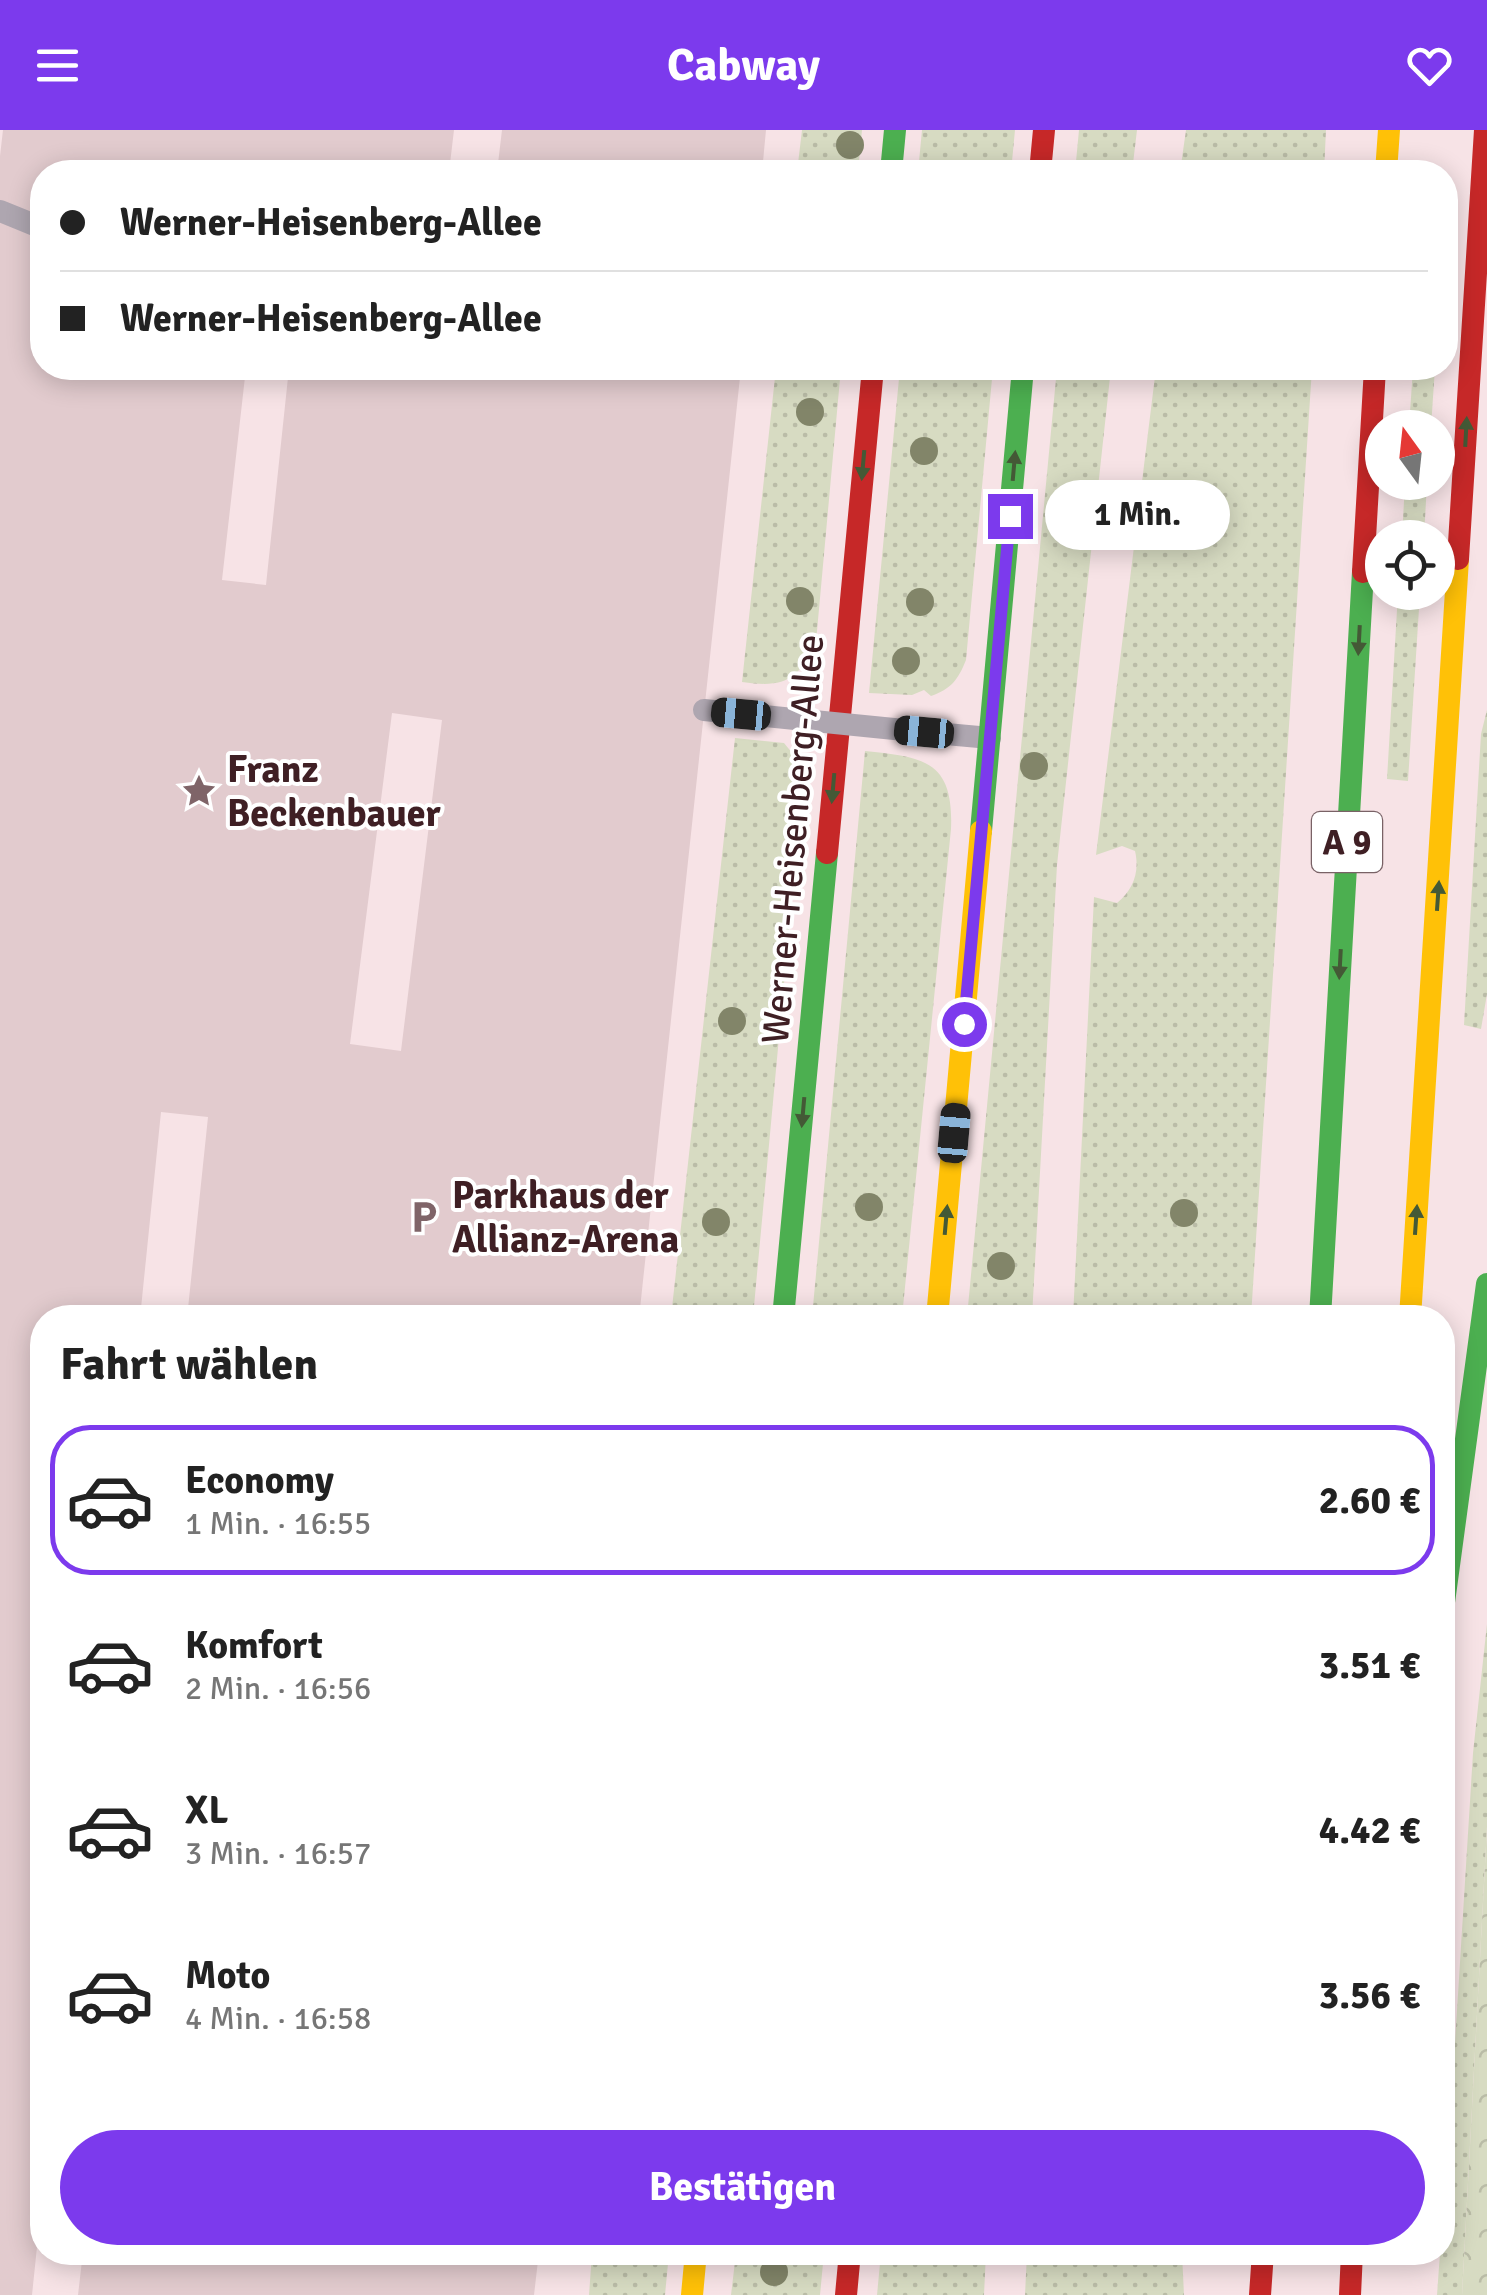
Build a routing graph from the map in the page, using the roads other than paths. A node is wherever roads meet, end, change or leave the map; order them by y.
1 (895, 130) edge
2 (1044, 130) edge
3 (1389, 130) edge
4 (1485, 130) edge
5 (892, 160) edge
6 (1041, 160) edge
7 (1387, 160) edge
8 (0, 211) edge
9 (30, 223) edge
10 (871, 380) edge
11 (1022, 380) edge
12 (1374, 380) edge
13 (704, 710) dead end
14 (990, 738) junction
15 (1487, 1284) edge
16 (784, 1305) edge
17 (938, 1305) edge
18 (1321, 1305) edge
19 (1411, 1305) edge
20 (1455, 1521) edge
21 (695, 2265) edge
22 (849, 2265) edge
23 (1262, 2265) edge
24 (1351, 2265) edge
25 (692, 2295) edge
26 (846, 2295) edge
27 (1260, 2295) edge
28 (1350, 2295) edge

1 - 5 main road
2 - 6 main road
3 - 7 main road
19 -> 4 main road
8 - 9 lane
10 -> 16 main road, Werner-Heisenberg-Allee
14 -> 11 main road
12 -> 18 main road, A 9
13 - 14 lane, bridge
17 -> 14 main road
15 - 20 main road
21 - 25 main road
22 - 26 main road
23 - 27 main road
24 - 28 main road

